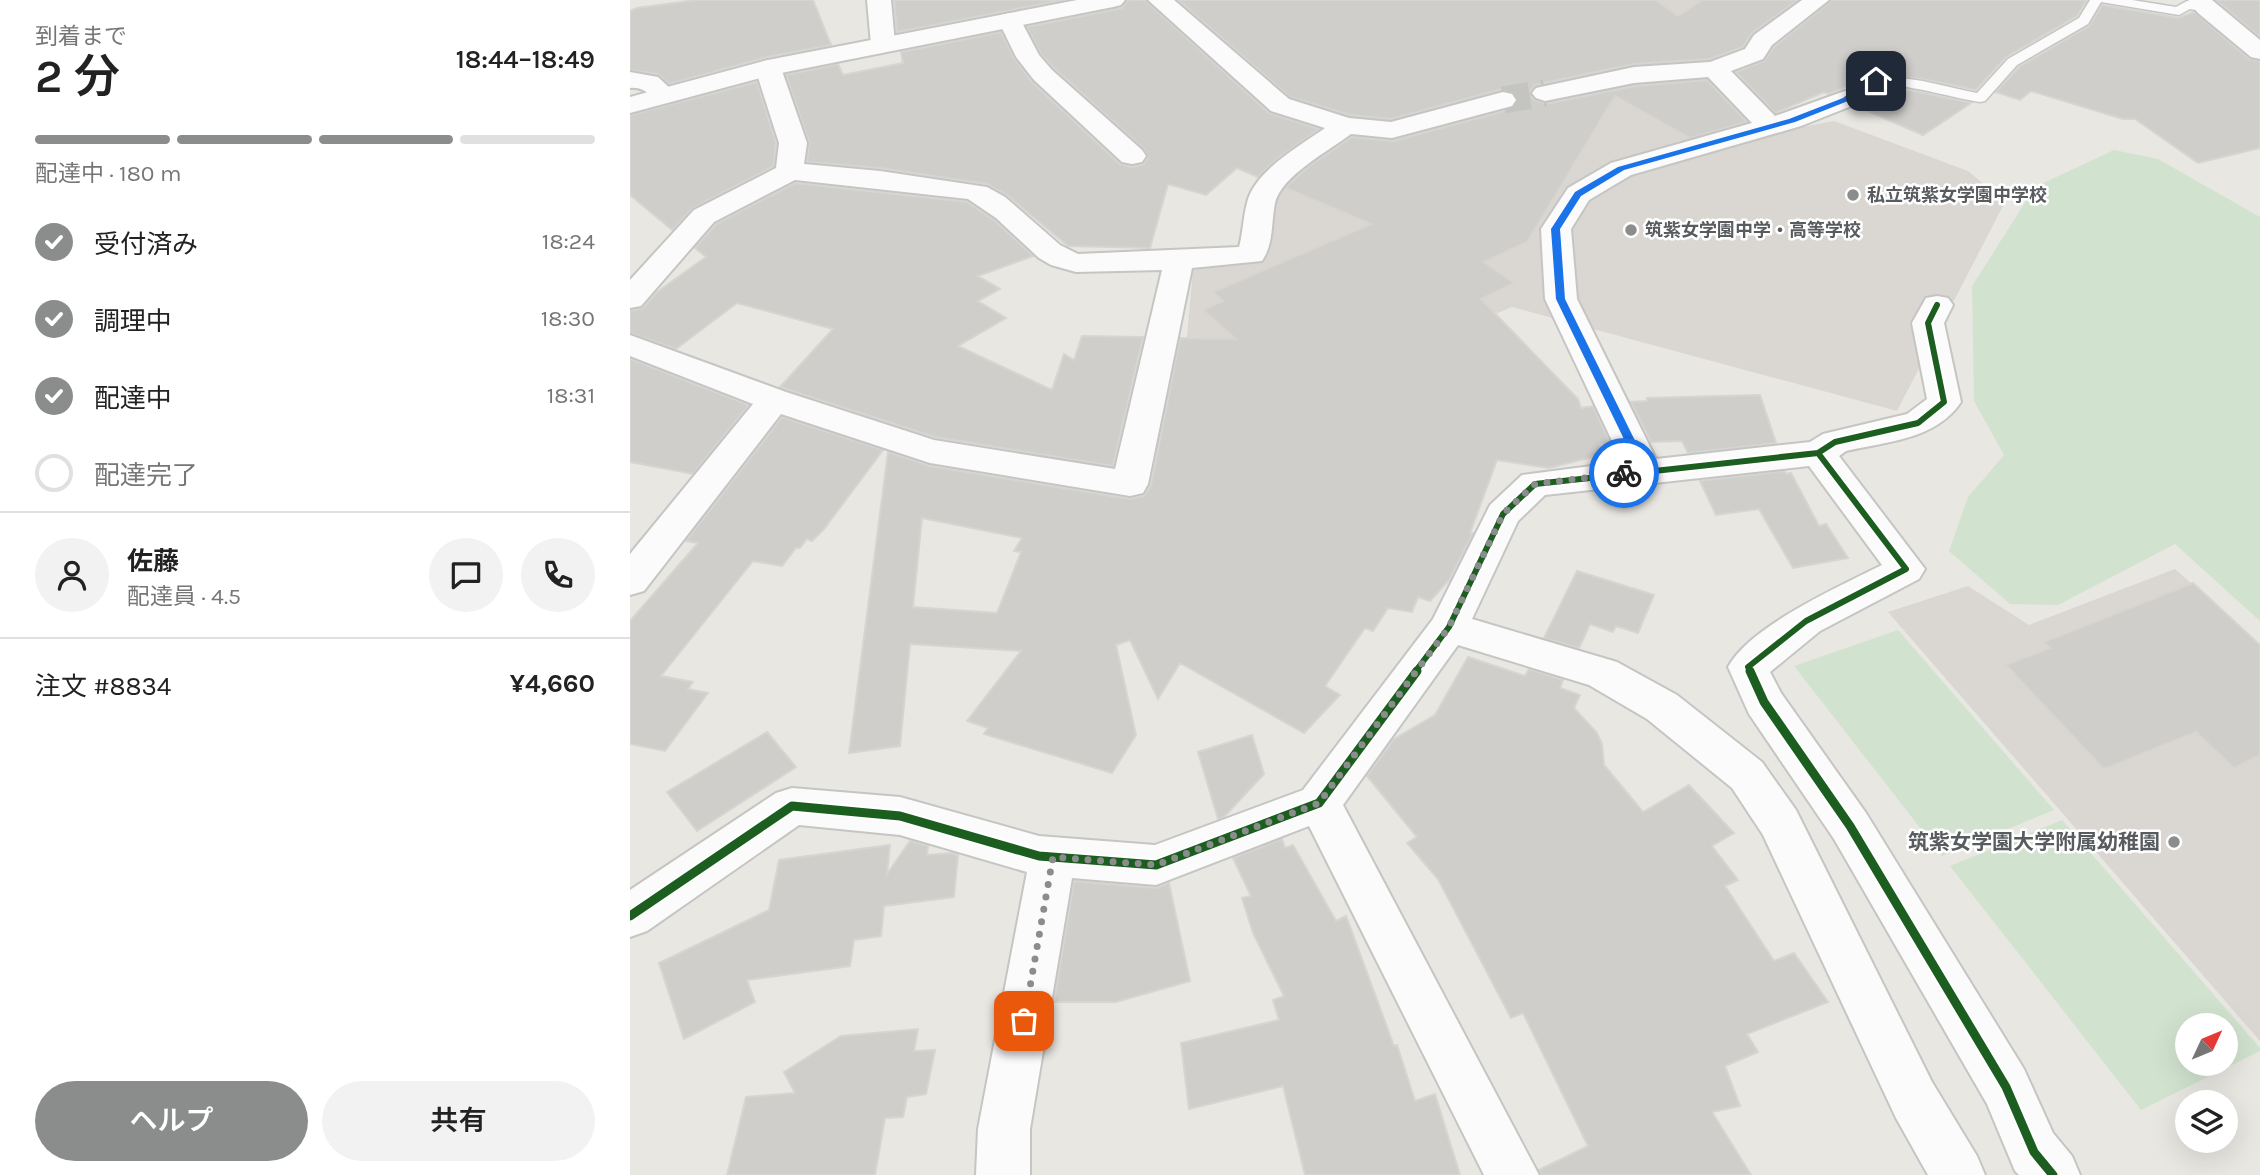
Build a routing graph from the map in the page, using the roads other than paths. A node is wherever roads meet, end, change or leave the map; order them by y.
1 (879, 0) edge
2 (1113, 0) edge
3 (1160, 0) edge
4 (1817, 0) edge
5 (2096, 0) edge
6 (2106, 0) edge
7 (2203, 4) edge
8 (1010, 20) junction
9 (883, 44) junction
10 (2260, 52) edge
11 (768, 68) junction
12 (1714, 69) junction
13 (630, 80) edge
14 (1545, 93) tunnel mouth
15 (664, 95) junction
16 (1845, 99) joint
17 (1503, 100) tunnel mouth
18 (630, 104) edge
19 (1770, 126) junction
20 (1346, 127) junction
21 (1132, 156) dead end
22 (789, 171) junction
23 (1180, 260) junction
24 (630, 299) edge
25 (1937, 305) dead end
26 (630, 345) edge
27 (774, 400) junction
28 (1818, 453) junction
29 (1644, 471) junction
30 (630, 581) edge
31 (1449, 627) junction
32 (1319, 803) junction
33 (1053, 857) junction
34 (630, 916) edge
35 (1003, 1175) edge
36 (1513, 1175) edge
37 (1958, 1175) edge
38 (2053, 1175) edge

1 - 9 street
2 - 8 street
3 - 20 street
4 - 12 street
5 - 16 lane
6 - 7 lane
7 - 10 street
8 - 9 street
8 - 21 street
9 - 11 street
11 - 15 street
11 - 22 street
12 - 14 street
12 - 19 street
13 - 15 street
15 - 18 street
16 - 19 street
17 - 20 street
19 - 29 street
20 - 23 street
22 - 23 street
22 - 24 street
23 - 27 street
25 - 28 street
26 - 27 street
27 - 30 street
28 - 29 street
28 - 38 street
29 - 31 street
31 - 32 street
31 - 37 street
32 - 33 street
32 - 36 street
33 - 34 street
33 - 35 street

